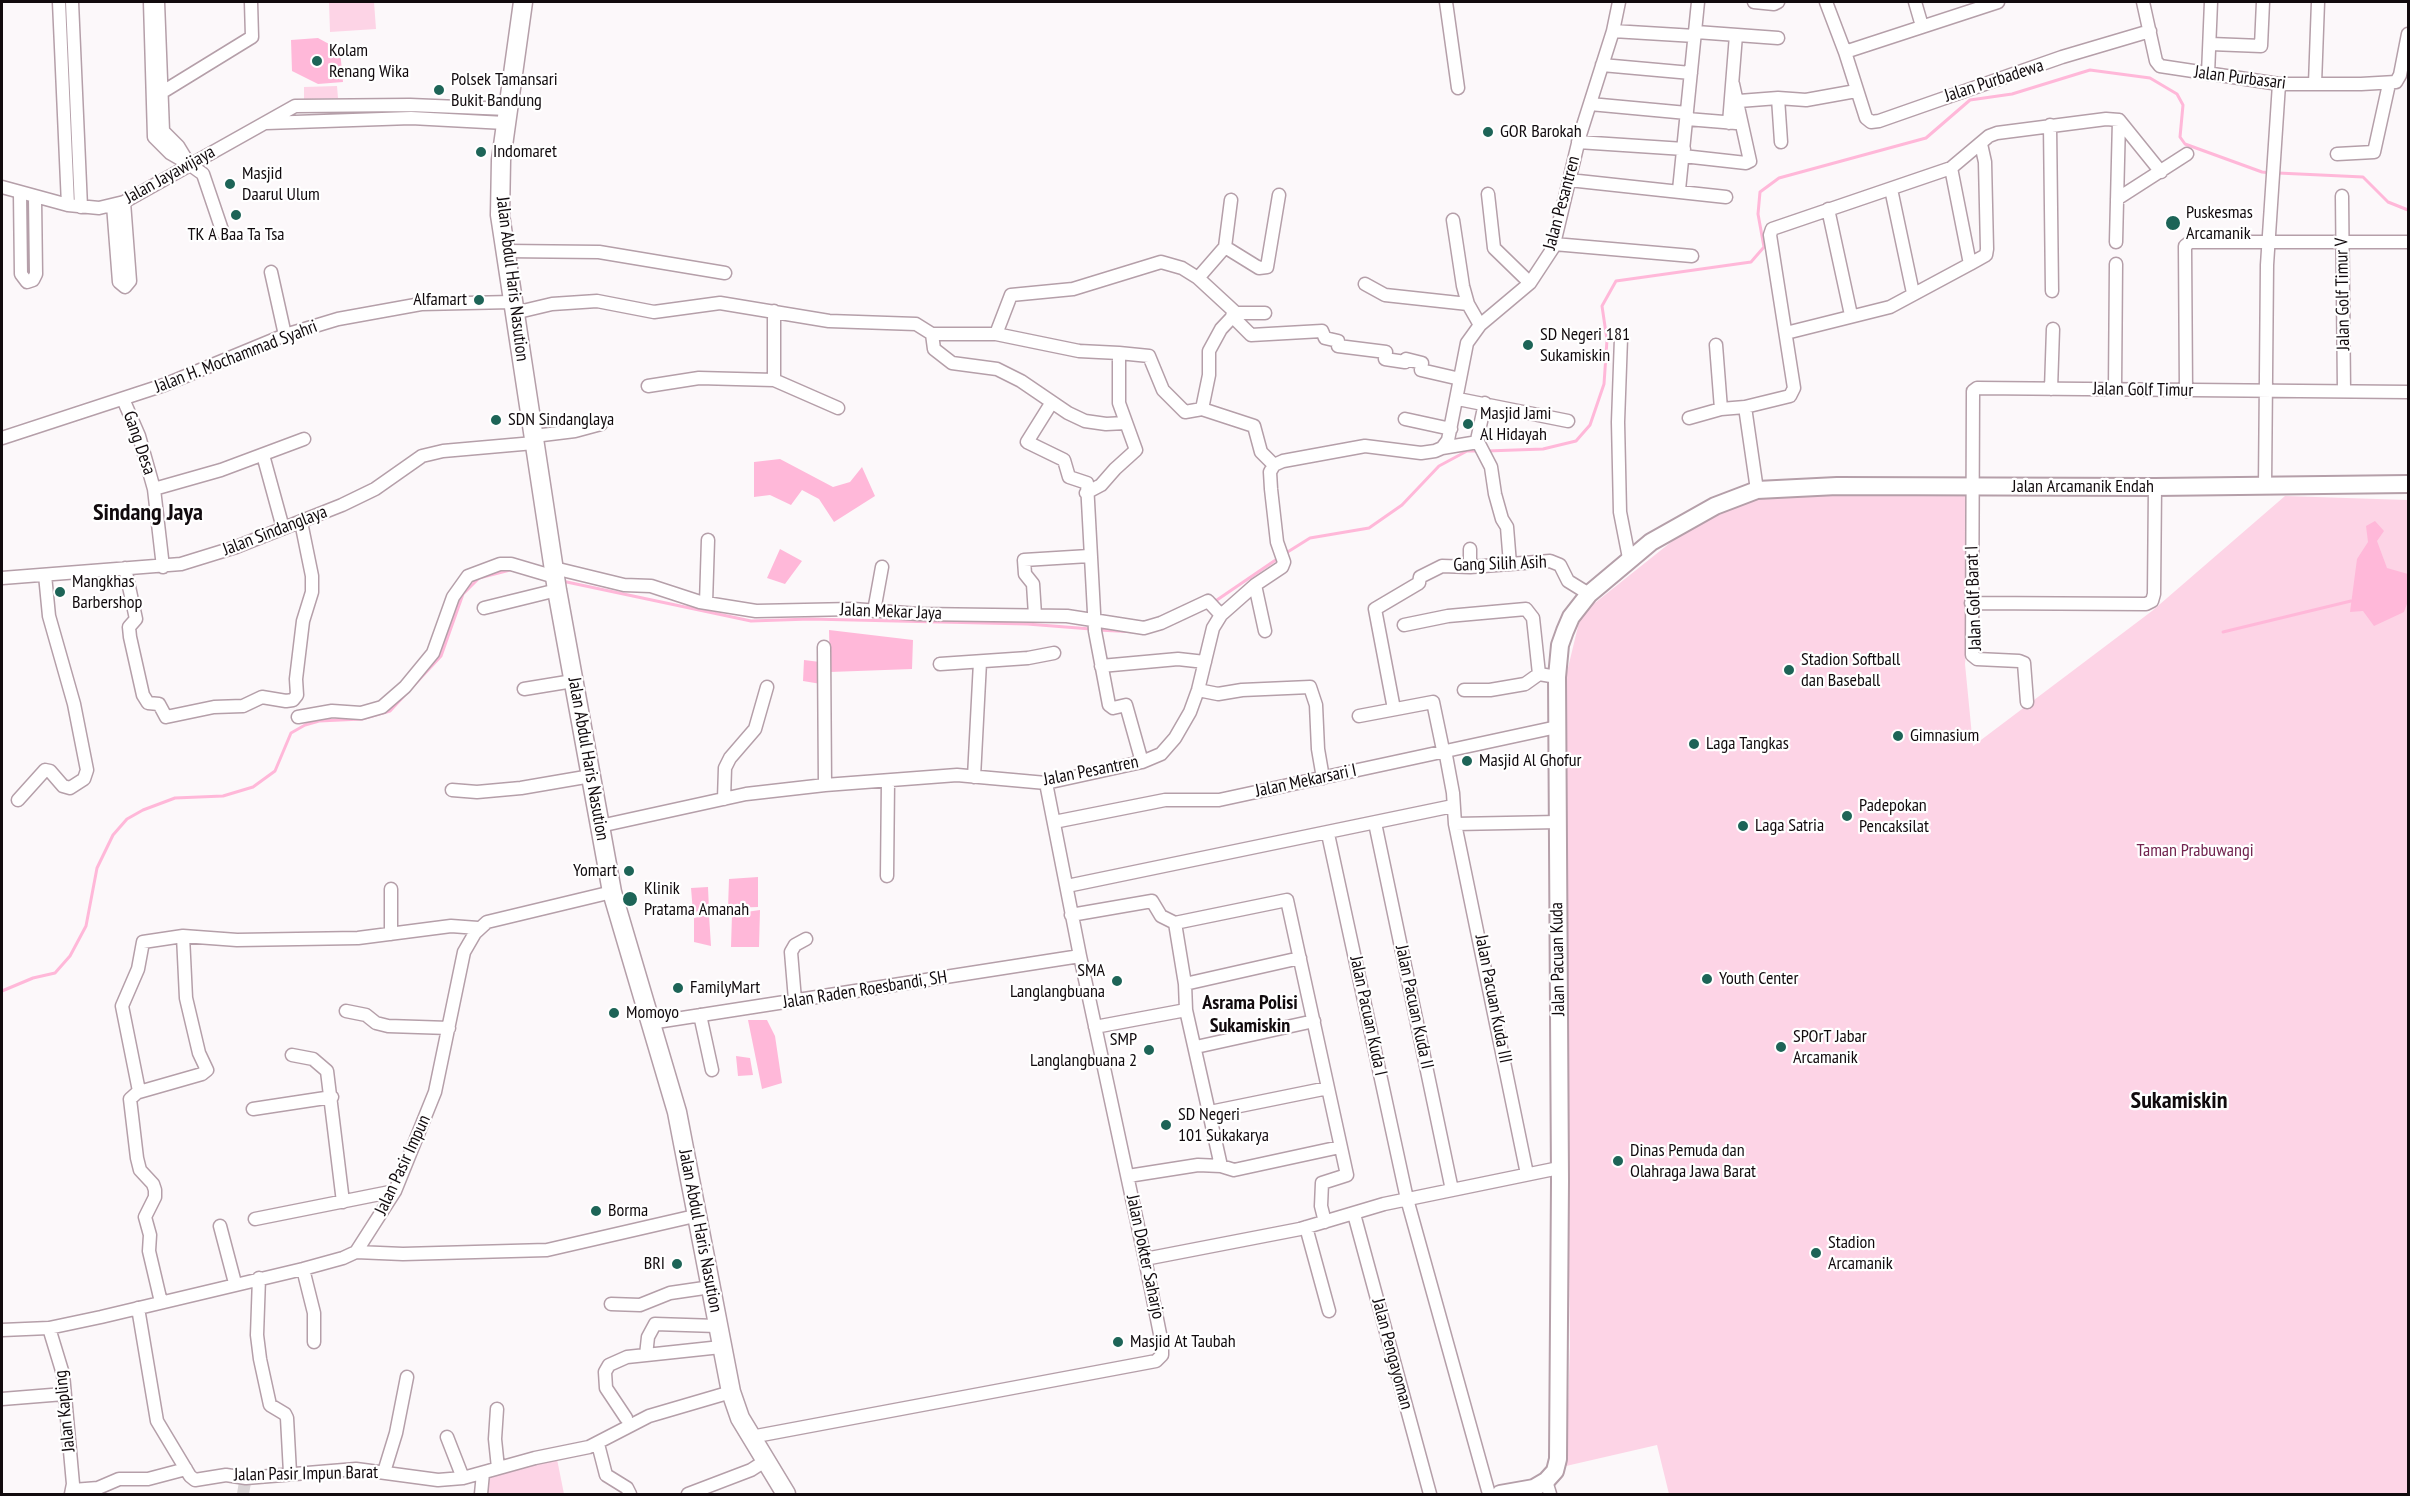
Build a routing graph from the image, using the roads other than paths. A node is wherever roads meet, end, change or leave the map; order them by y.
1 (59, 2) edge
2 (72, 2) edge
3 (150, 2) edge
4 (158, 2) edge
5 (252, 2) edge
6 (523, 2) edge
7 (1446, 2) edge
8 (1619, 2) edge
9 (1698, 2) edge
10 (1754, 2) edge
11 (1778, 2) edge
12 (1826, 2) edge
13 (1915, 2) edge
14 (1998, 2) edge
15 (2144, 2) edge
16 (2211, 2) edge
17 (2263, 2) edge
18 (2318, 2) edge
19 (1922, 26) junction
20 (1613, 31) junction
21 (2150, 31) junction
22 (1696, 34) junction
23 (2409, 34) edge
24 (1736, 35) junction
25 (1778, 38) dead end
26 (2211, 44) junction
27 (1845, 52) junction
28 (1602, 65) junction
29 (1691, 73) junction
30 (2208, 74) junction
31 (1733, 84) junction
32 (2279, 84) junction
33 (2315, 84) junction
34 (2389, 84) junction
35 (1458, 88) dead end
36 (77, 91) junction
37 (1856, 91) junction
38 (64, 92) junction
39 (157, 96) junction
40 (1778, 98) junction
41 (1738, 101) junction
42 (1590, 104) junction
43 (506, 116) junction
44 (1687, 116) junction
45 (2119, 120) junction
46 (263, 123) junction
47 (1729, 123) junction
48 (1743, 124) junction
49 (2050, 125) junction
50 (1578, 142) junction
51 (1780, 142) dead end
52 (1981, 144) junction
53 (1683, 152) junction
54 (2187, 154) dead end
55 (2337, 154) dead end
56 (189, 164) junction
57 (1952, 168) junction
58 (2161, 172) junction
59 (1573, 181) junction
60 (2, 187) edge
61 (1891, 189) junction
62 (1679, 190) junction
63 (20, 194) junction
64 (1488, 194) dead end
65 (1279, 195) dead end
66 (2342, 196) dead end
67 (1725, 197) dead end
68 (35, 198) junction
69 (2117, 199) junction
70 (1231, 200) dead end
71 (118, 203) junction
72 (68, 205) junction
73 (81, 207) junction
74 (1828, 209) junction
75 (1453, 220) dead end
76 (223, 233) dead end
77 (2116, 242) dead end
78 (2269, 242) junction
79 (2409, 242) edge
80 (1554, 243) junction
81 (2342, 243) junction
82 (1225, 247) junction
83 (505, 251) junction
84 (1692, 256) dead end
85 (1970, 264) junction
86 (2116, 264) dead end
87 (271, 272) dead end
88 (725, 273) dead end
89 (1198, 278) junction
90 (1530, 283) junction
91 (1365, 284) dead end
92 (2052, 291) dead end
93 (1913, 293) junction
94 (1468, 304) junction
95 (513, 307) junction
96 (774, 311) junction
97 (1265, 313) dead end
98 (1234, 315) junction
99 (1851, 315) junction
100 (1480, 325) junction
101 (2053, 328) dead end
102 (1786, 333) junction
103 (932, 334) junction
104 (996, 334) junction
105 (285, 335) junction
106 (1621, 338) dead end
107 (1716, 345) dead end
108 (1119, 353) junction
109 (1460, 379) junction
110 (774, 380) junction
111 (648, 386) dead end
112 (2051, 389) junction
113 (2115, 389) junction
114 (2267, 390) junction
115 (2186, 391) junction
116 (2344, 391) junction
117 (2409, 392) edge
118 (123, 399) junction
119 (1458, 399) junction
120 (1052, 402) junction
121 (1485, 403) junction
122 (1745, 407) junction
123 (838, 408) dead end
124 (1202, 409) junction
125 (1721, 409) junction
126 (1689, 418) dead end
127 (1405, 419) dead end
128 (1568, 421) dead end
129 (1126, 423) junction
130 (601, 424) dead end
131 (1452, 429) junction
132 (2, 438) edge
133 (304, 439) dead end
134 (534, 440) junction
135 (1442, 448) junction
136 (1481, 449) junction
137 (263, 455) junction
138 (1274, 465) junction
139 (2409, 484) edge
140 (1972, 486) junction
141 (2155, 487) junction
142 (2265, 487) junction
143 (154, 489) junction
144 (1757, 490) junction
145 (1086, 493) junction
146 (301, 522) junction
147 (283, 528) junction
148 (708, 540) dead end
149 (1470, 549) dead end
150 (1089, 556) junction
151 (1629, 558) junction
152 (1510, 564) junction
153 (163, 567) junction
154 (882, 567) dead end
155 (1470, 567) junction
156 (125, 568) junction
157 (45, 575) junction
158 (2, 579) edge
159 (555, 579) junction
160 (1255, 585) junction
161 (1589, 594) junction
162 (706, 603) junction
163 (1971, 603) junction
164 (484, 608) dead end
165 (1215, 609) junction
166 (874, 611) junction
167 (1035, 615) junction
168 (1094, 625) junction
169 (1404, 626) dead end
170 (1265, 632) dead end
171 (824, 647) dead end
172 (1054, 653) dead end
173 (980, 662) junction
174 (1205, 662) junction
175 (940, 664) dead end
176 (1101, 666) junction
177 (1539, 674) junction
178 (1557, 677) junction
179 (573, 681) junction
180 (768, 687) dead end
181 (524, 689) dead end
182 (1198, 690) junction
183 (1464, 690) dead end
184 (2026, 702) dead end
185 (1394, 709) junction
186 (1359, 716) dead end
187 (298, 717) dead end
188 (1553, 728) junction
189 (1444, 750) junction
190 (1142, 762) junction
191 (591, 776) junction
192 (974, 777) junction
193 (1323, 778) junction
194 (888, 781) junction
195 (1046, 783) junction
196 (825, 785) junction
197 (452, 790) dead end
198 (724, 799) junction
199 (18, 800) dead end
200 (1453, 806) junction
201 (1054, 822) junction
202 (1558, 822) junction
203 (1375, 823) junction
204 (1455, 824) junction
205 (600, 826) junction
206 (1328, 834) junction
207 (886, 876) dead end
208 (1067, 886) junction
209 (391, 889) dead end
210 (612, 892) junction
211 (1071, 915) junction
212 (1175, 923) junction
213 (478, 928) junction
214 (391, 933) junction
215 (183, 936) junction
216 (806, 939) dead end
217 (1080, 956) junction
218 (1300, 958) junction
219 (1185, 984) junction
220 (795, 1000) junction
221 (1186, 1010) junction
222 (346, 1011) dead end
223 (700, 1016) junction
224 (1314, 1021) junction
225 (650, 1023) junction
226 (1095, 1027) junction
227 (449, 1028) junction
228 (1196, 1047) junction
229 (292, 1055) dead end
230 (712, 1070) dead end
231 (1328, 1088) junction
232 (139, 1092) junction
233 (332, 1097) junction
234 (253, 1109) dead end
235 (1210, 1112) junction
236 (1340, 1147) junction
237 (1221, 1166) junction
238 (1559, 1168) junction
239 (1527, 1174) junction
240 (1128, 1176) junction
241 (1452, 1190) junction
242 (395, 1191) junction
243 (1407, 1199) junction
244 (343, 1202) junction
245 (1354, 1214) junction
246 (699, 1215) junction
247 (255, 1219) dead end
248 (1325, 1222) junction
249 (220, 1226) dead end
250 (1306, 1227) junction
251 (356, 1252) junction
252 (1145, 1259) junction
253 (303, 1269) junction
254 (259, 1278) junction
255 (235, 1283) junction
256 (711, 1287) junction
257 (161, 1302) junction
258 (611, 1304) dead end
259 (138, 1308) junction
260 (1329, 1311) dead end
261 (717, 1326) junction
262 (49, 1328) junction
263 (2, 1330) edge
264 (314, 1342) dead end
265 (721, 1347) junction
266 (645, 1356) junction
267 (407, 1377) dead end
268 (731, 1392) junction
269 (64, 1394) junction
270 (2, 1399) edge
271 (497, 1409) dead end
272 (626, 1418) dead end
273 (447, 1437) dead end
274 (751, 1437) junction
275 (598, 1444) junction
276 (765, 1461) junction
277 (498, 1468) junction
278 (186, 1469) junction
279 (384, 1472) junction
280 (290, 1473) junction
281 (483, 1473) junction
282 (463, 1478) junction
283 (1548, 1488) edge
284 (72, 1492) edge
285 (481, 1494) edge
286 (630, 1494) edge
287 (688, 1494) edge
288 (786, 1494) edge
289 (1430, 1494) edge
290 (1489, 1494) edge
291 (1500, 1494) edge

1 - 38 street
2 - 36 street
3 - 39 street
4 - 39 street
5 - 39 street
6 - 43 highway, Jalan Abdul Haris Nasution
7 - 35 street
8 - 20 street, Jalan Pesantren
9 - 22 street
10 - 11 street
12 - 27 street
13 - 19 street
14 - 19 street
15 - 21 street, Jalan Purbasari
16 - 26 street
17 - 26 street
18 - 33 street
19 - 27 street
20 - 22 street
20 - 28 street, Jalan Pesantren
21 - 30 street, Jalan Purbasari
21 - 37 street, Jalan Purbadewa
22 - 24 street
22 - 29 street
23 - 34 street
24 - 25 street
24 - 31 street
26 - 30 street
27 - 37 street
28 - 29 street
28 - 42 street, Jalan Pesantren
29 - 44 street
30 - 32 street, Jalan Purbasari
31 - 41 street
31 - 47 street
32 - 33 street, Jalan Purbasari
32 - 78 street
33 - 34 street, Jalan Purbasari
34 - 55 street
36 - 38 street
36 - 73 street
37 - 40 street
38 - 72 street
39 - 56 street
40 - 41 street
40 - 51 street
41 - 48 street
42 - 44 street
42 - 50 street, Jalan Pesantren
43 - 46 street, Jalan Jayawijaya
43 - 46 street, Jalan Jayawijaya
43 - 83 highway, Jalan Abdul Haris Nasution
44 - 47 street
44 - 53 street
45 - 49 street
45 - 58 street
45 - 69 street
46 - 56 street, Jalan Jayawijaya
47 - 48 street
48 - 53 street
49 - 52 street
49 - 92 street
50 - 53 street
50 - 59 street, Jalan Pesantren
52 - 57 street
52 - 85 street
53 - 62 street
54 - 58 street
56 - 71 street, Jalan Jayawijaya
56 - 76 street
57 - 61 street
57 - 85 street
58 - 69 street
59 - 62 street
59 - 80 street, Jalan Pesantren
60 - 63 street, Jalan Jayawijaya
61 - 74 street
61 - 93 street
62 - 67 street
63 - 68 street, Jalan Jayawijaya
63 - 68 street
64 - 90 street
65 - 82 street
66 - 81 street, Jalan Golf Timur V
68 - 72 street, Jalan Jayawijaya
69 - 77 street
70 - 82 street
71 - 71 street
71 - 73 street, Jalan Jayawijaya
72 - 73 street, Jalan Jayawijaya
74 - 99 street
74 - 102 street
75 - 94 street
78 - 81 street
78 - 114 street
78 - 115 street
79 - 81 street
80 - 84 street
80 - 90 street, Jalan Pesantren
81 - 116 street, Jalan Golf Timur V
82 - 89 street
83 - 88 street
83 - 95 highway, Jalan Abdul Haris Nasution
85 - 93 street
86 - 113 street
87 - 105 street
89 - 98 street
89 - 104 street
90 - 100 street, Jalan Pesantren
91 - 94 street
93 - 99 street
94 - 100 street
95 - 96 street, Jalan H. Mochammad Syahri
95 - 105 street, Jalan H. Mochammad Syahri
95 - 134 highway, Jalan Abdul Haris Nasution
96 - 103 street, Jalan H. Mochammad Syahri
96 - 110 street
97 - 98 street
98 - 109 street
98 - 124 street
99 - 102 street
100 - 109 street, Jalan Pesantren
101 - 112 street
102 - 122 street
103 - 104 street
103 - 120 street
104 - 108 street
105 - 118 street, Jalan H. Mochammad Syahri
106 - 151 street
107 - 125 street
108 - 124 street
108 - 129 street
109 - 119 street, Jalan Pesantren
110 - 111 street
110 - 123 street
112 - 113 street, Jalan Golf Timur
112 - 140 street, Jalan Golf Timur
113 - 115 street, Jalan Golf Timur
114 - 115 street, Jalan Golf Timur
114 - 116 street, Jalan Golf Timur
114 - 142 street
116 - 117 street, Jalan Golf Timur
118 - 132 street, Jalan H. Mochammad Syahri
118 - 143 street, Gang Desa
119 - 121 street
119 - 131 street, Jalan Pesantren
120 - 129 street
120 - 145 street
121 - 128 street
121 - 136 street
122 - 125 street
122 - 144 street
124 - 138 street
125 - 126 street
127 - 131 street
129 - 145 street
130 - 134 street, Jalan Sindanglaya
131 - 135 street, Jalan Pesantren
133 - 137 street
134 - 146 street, Jalan Sindanglaya
134 - 159 highway, Jalan Abdul Haris Nasution
135 - 136 street
135 - 138 street
136 - 152 street
137 - 143 street
137 - 147 street
138 - 160 street, Jalan Pesantren
139 - 142 main road, Jalan Arcamanik Endah
140 - 141 main road, Jalan Arcamanik Endah
140 - 144 main road, Jalan Arcamanik Endah
140 - 163 street, Jalan Golf Barat I
141 - 142 main road, Jalan Arcamanik Endah
141 - 163 street
143 - 153 street, Gang Desa
144 - 151 main road, Jalan Pacuan Kuda
145 - 150 street
146 - 147 street, Jalan Sindanglaya
146 - 156 street
147 - 153 street, Jalan Sindanglaya
148 - 162 street
149 - 155 street
150 - 167 street
150 - 168 street
151 - 161 main road, Jalan Pacuan Kuda
152 - 155 street, Gang Silih Asih
152 - 161 street, Gang Silih Asih
153 - 156 street, Jalan Sindanglaya
154 - 166 street
155 - 185 street, Gang Silih Asih
156 - 157 street, Jalan Sindanglaya
157 - 158 street, Jalan Sindanglaya
157 - 199 street
159 - 162 street, Jalan Mekar Jaya
159 - 164 street
159 - 179 highway, Jalan Abdul Haris Nasution
159 - 187 street, Jalan Mekar Jaya
160 - 165 street, Jalan Pesantren
160 - 170 street
161 - 178 main road, Jalan Pacuan Kuda
162 - 166 street, Jalan Mekar Jaya
163 - 184 street, Jalan Golf Barat I
165 - 168 street, Jalan Mekar Jaya
165 - 174 street, Jalan Pesantren
166 - 167 street, Jalan Mekar Jaya
167 - 168 street, Jalan Mekar Jaya
168 - 176 street
169 - 177 street
171 - 196 street
172 - 173 street
173 - 175 street
173 - 192 street
174 - 176 street
174 - 182 street, Jalan Pesantren
176 - 190 street
177 - 178 street
177 - 183 street
178 - 188 main road, Jalan Pacuan Kuda
179 - 181 street
179 - 191 highway, Jalan Abdul Haris Nasution
180 - 198 street
182 - 190 street, Jalan Pesantren
182 - 193 street
185 - 186 street
185 - 189 street, Jalan Pacuan Kuda III
188 - 189 street, Jalan Mekarsari I
188 - 202 main road, Jalan Pacuan Kuda
189 - 193 street, Jalan Mekarsari I
189 - 200 street, Jalan Pacuan Kuda III
190 - 195 street, Jalan Pesantren
191 - 197 street
191 - 205 highway, Jalan Abdul Haris Nasution
192 - 194 street, Jalan Pesantren
192 - 195 street, Jalan Pesantren
193 - 201 street, Jalan Mekarsari I
194 - 196 street, Jalan Pesantren
194 - 207 street
195 - 201 street, Jalan Dokter Saharjo
196 - 198 street, Jalan Pesantren
198 - 205 street, Jalan Pesantren
200 - 203 street
200 - 204 street, Jalan Pacuan Kuda III
201 - 208 street, Jalan Dokter Saharjo
202 - 204 street
202 - 238 main road, Jalan Pacuan Kuda
203 - 206 street
203 - 241 street, Jalan Pacuan Kuda II
204 - 239 street, Jalan Pacuan Kuda III
205 - 210 highway, Jalan Abdul Haris Nasution
206 - 208 street
206 - 243 street, Jalan Pacuan Kuda I
208 - 211 street, Jalan Dokter Saharjo
209 - 214 street
210 - 213 street
210 - 225 highway, Jalan Abdul Haris Nasution
211 - 212 street
211 - 217 street, Jalan Dokter Saharjo
212 - 218 street
212 - 219 street
213 - 214 street
213 - 227 street, Jalan Pasir Impun
214 - 215 street
215 - 232 street
215 - 232 street
216 - 220 street
217 - 220 street, Jalan Raden Roesbandi, SH
217 - 226 street, Jalan Dokter Saharjo
218 - 219 street
218 - 224 street
219 - 221 street
220 - 223 street, Jalan Raden Roesbandi, SH
221 - 226 street
221 - 228 street
222 - 227 street
223 - 225 street, Jalan Raden Roesbandi, SH
223 - 230 street
224 - 228 street
224 - 231 street
225 - 246 highway, Jalan Abdul Haris Nasution
226 - 240 street, Jalan Dokter Saharjo
227 - 242 street, Jalan Pasir Impun
228 - 235 street
229 - 233 street
231 - 235 street
231 - 236 street
232 - 257 street
233 - 234 street
233 - 244 street
235 - 237 street
236 - 237 street
236 - 248 street
237 - 240 street
238 - 239 street
238 - 283 main road, Jalan Pacuan Kuda
239 - 241 street
240 - 252 street, Jalan Dokter Saharjo
241 - 243 street
242 - 244 street
242 - 251 street, Jalan Pasir Impun
243 - 245 street
243 - 290 street, Jalan Pacuan Kuda I
244 - 247 street
245 - 248 street
245 - 289 street, Jalan Pengayoman
246 - 251 street
246 - 256 highway, Jalan Abdul Haris Nasution
248 - 250 street
249 - 255 street
250 - 252 street
250 - 260 street
251 - 253 street
252 - 274 street, Jalan Dokter Saharjo
253 - 254 street
253 - 264 street
254 - 255 street
254 - 280 street
255 - 257 street
256 - 258 street
256 - 261 highway, Jalan Abdul Haris Nasution
257 - 259 street
259 - 262 street
259 - 278 street
261 - 265 highway, Jalan Abdul Haris Nasution
261 - 266 street
262 - 263 street
262 - 269 street, Jalan Kapling
265 - 266 street
265 - 268 highway, Jalan Abdul Haris Nasution
266 - 272 street
267 - 279 street
268 - 274 highway, Jalan Abdul Haris Nasution
268 - 275 street, Jalan Pasir Impun Barat
269 - 270 street
269 - 284 street, Jalan Kapling
271 - 277 street
273 - 282 street
274 - 276 highway, Jalan Abdul Haris Nasution
275 - 277 street, Jalan Pasir Impun Barat
275 - 286 street
276 - 287 street
276 - 288 highway, Jalan Abdul Haris Nasution
277 - 281 street, Jalan Pasir Impun Barat
278 - 280 street, Jalan Pasir Impun Barat
278 - 284 street
279 - 280 street, Jalan Pasir Impun Barat
279 - 282 street, Jalan Pasir Impun Barat
281 - 282 street, Jalan Pasir Impun Barat
281 - 285 street
283 - 291 main road, Jalan Pacuan Kuda

